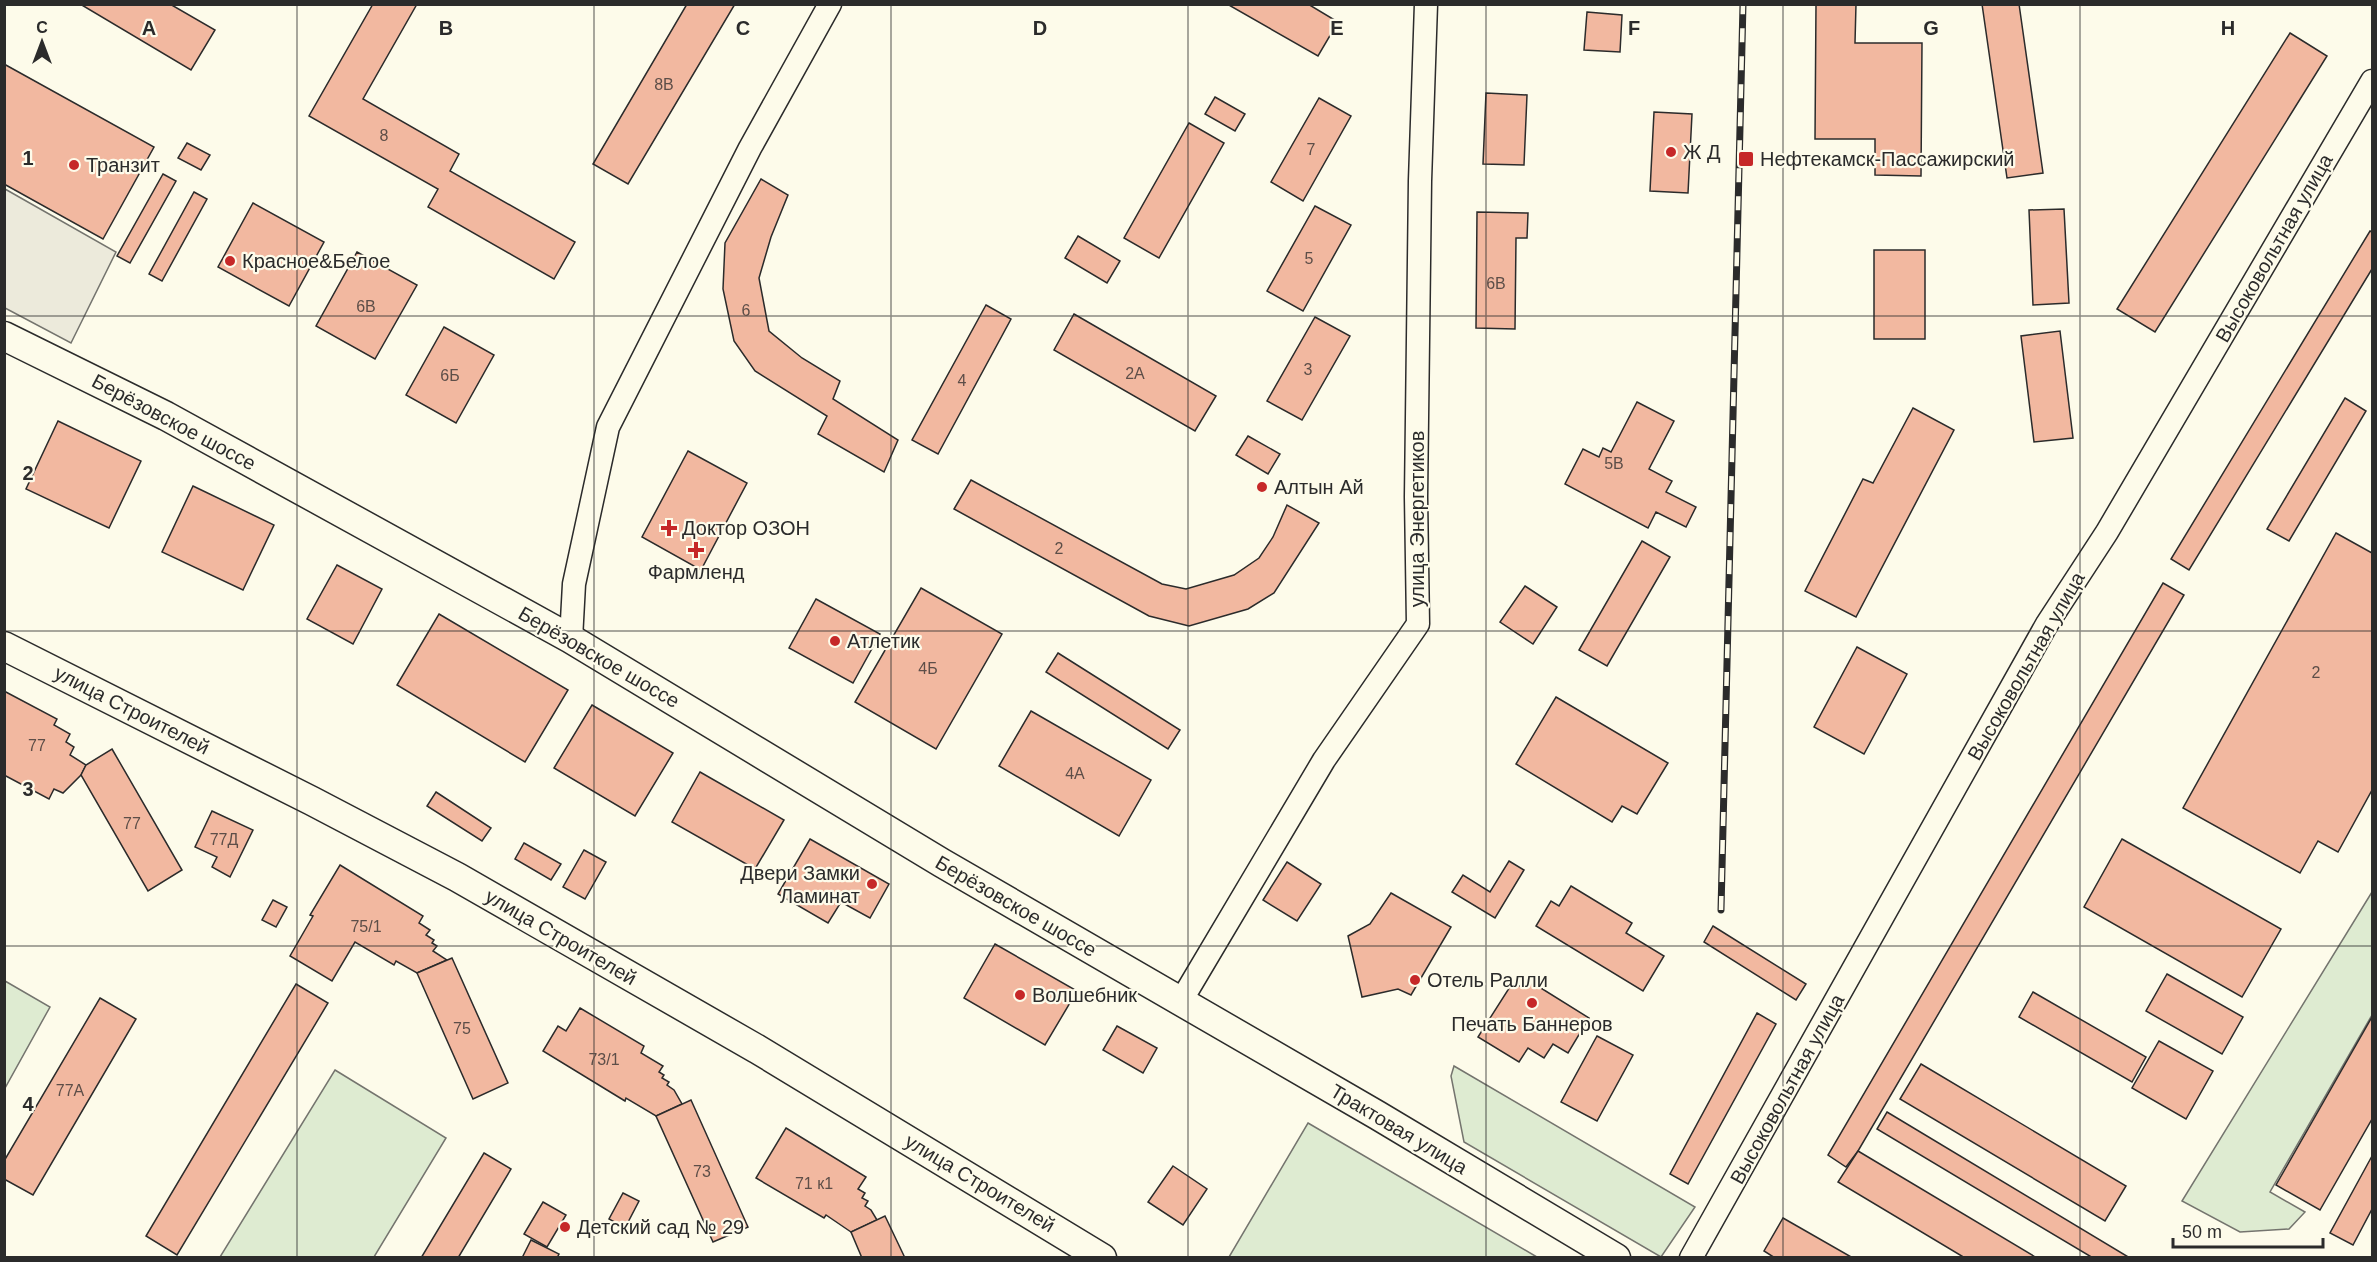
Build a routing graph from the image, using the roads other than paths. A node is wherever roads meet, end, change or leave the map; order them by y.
1 (830, 4) edge
2 (1426, 4) edge
3 (2373, 81) edge
4 (4, 336) edge
5 (571, 639) junction
6 (4, 646) edge
7 (1181, 1001) junction
8 (1102, 1257) edge
9 (1616, 1257) edge
10 (1691, 1257) edge

1 - 5 street
2 - 7 street, улица Энергетиков
3 - 10 street, Высоковольтная улица
4 - 5 main road, Берёзовское шоссе
5 - 7 main road, Берёзовское шоссе
6 - 8 main road, улица Строителей
7 - 9 main road, Трактовая улица

